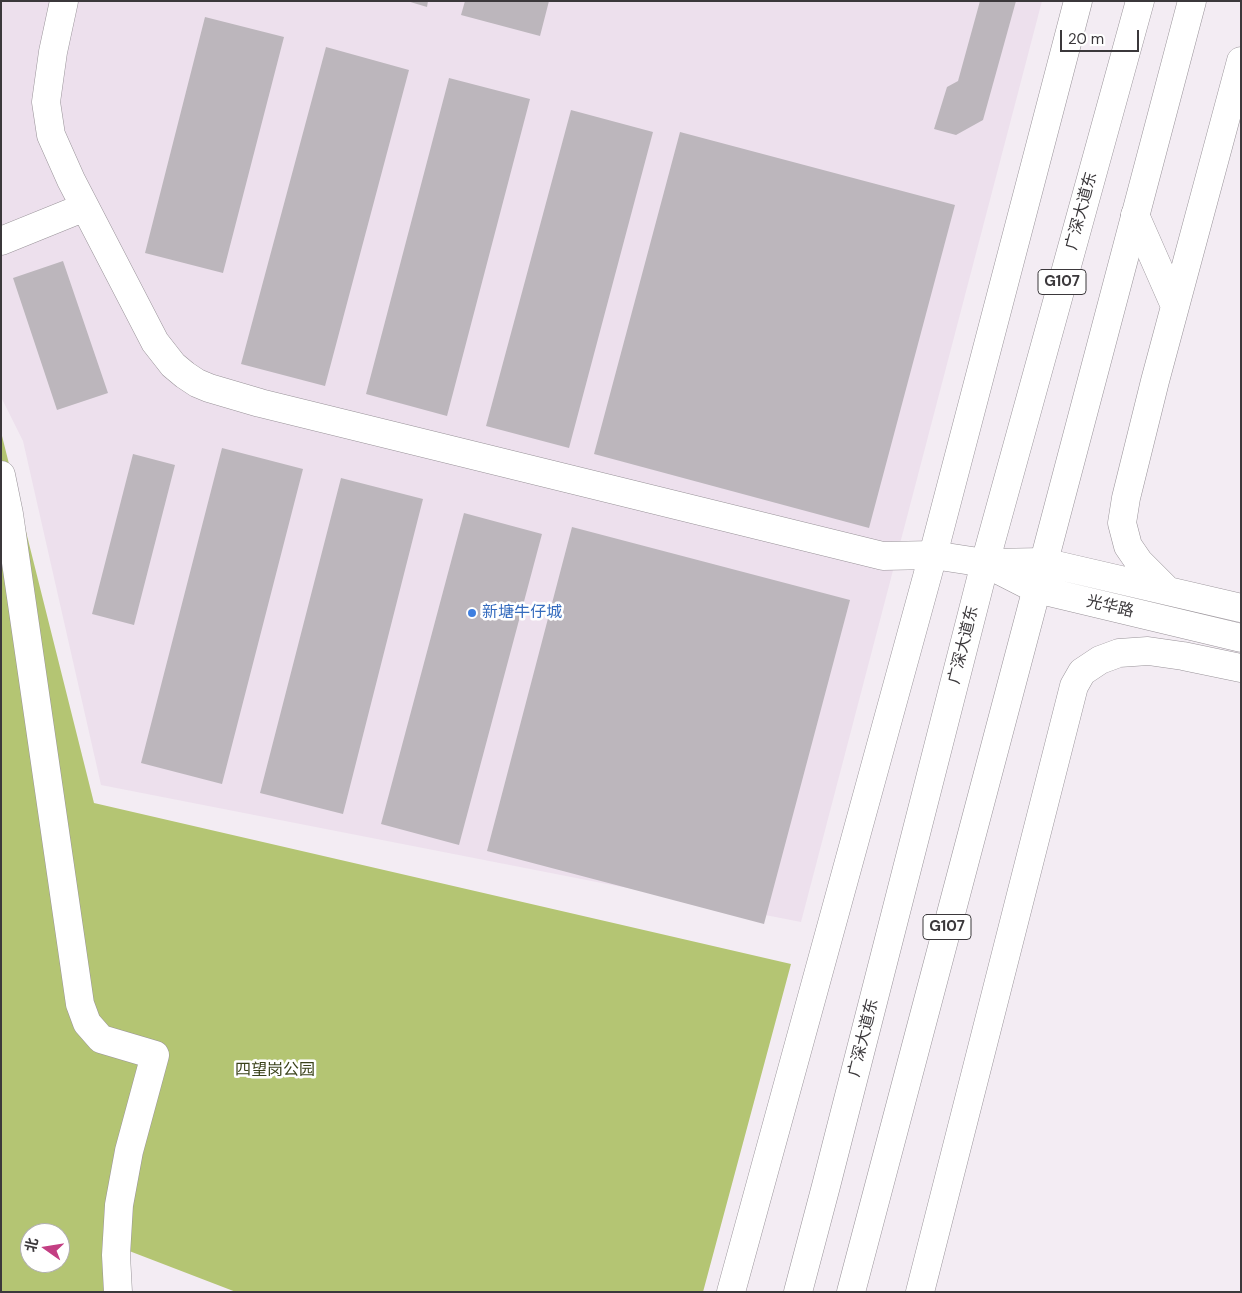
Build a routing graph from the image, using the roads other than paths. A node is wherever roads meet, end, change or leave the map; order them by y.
1 (64, 1) edge
2 (1078, 1) edge
3 (1140, 1) edge
4 (1192, 1) edge
5 (1241, 61) edge
6 (85, 207) junction
7 (1135, 215) junction
8 (1, 241) edge
9 (1175, 306) junction
10 (1, 475) edge
11 (933, 555) junction
12 (1043, 562) junction
13 (985, 563) junction
14 (1036, 589) junction
15 (1168, 591) junction
16 (1241, 608) edge
17 (1241, 638) edge
18 (1241, 668) edge
19 (118, 1292) edge
20 (731, 1292) edge
21 (798, 1292) edge
22 (851, 1292) edge
23 (920, 1292) edge

1 - 6 main road
2 - 11 main road
3 - 13 main road, 广深大道东 / G107
4 - 7 main road, G107
5 - 9 main road
6 - 8 main road
6 - 11 main road
7 - 9 main road
7 - 12 main road, G107
9 - 15 main road
10 - 19 main road
11 - 13 main road
11 - 20 main road
12 - 13 main road, 光华路
12 - 14 main road, G107
12 - 15 main road, 光华路
13 - 14 main road, 光华路
13 - 21 main road, 广深大道东 / G107
14 - 17 main road, 光华路
14 - 22 main road, G107
15 - 16 main road, 光华路
18 - 23 main road

